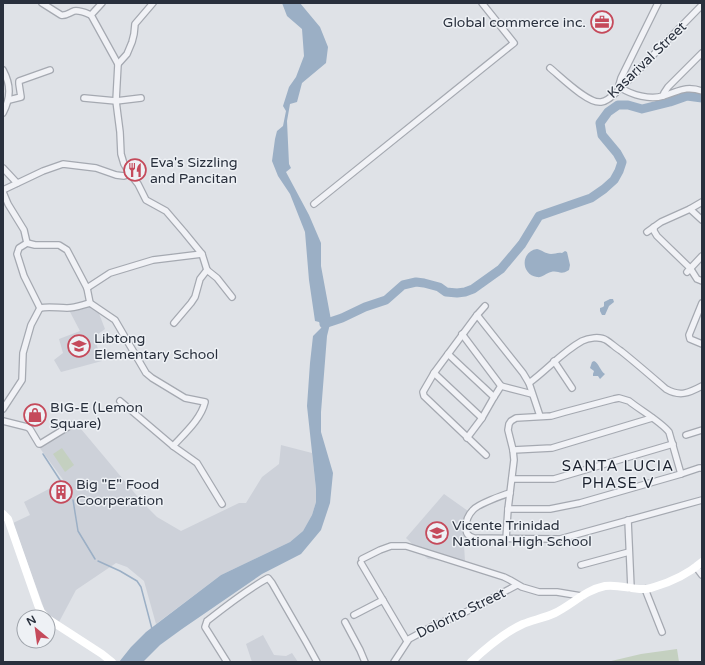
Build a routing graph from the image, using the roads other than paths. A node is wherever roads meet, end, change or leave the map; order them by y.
1 (42, 3) edge
2 (102, 3) edge
3 (153, 3) edge
4 (482, 3) edge
5 (658, 3) edge
6 (702, 5) edge
7 (91, 15) junction
8 (702, 53) edge
9 (118, 64) junction
10 (550, 68) dead end
11 (3, 70) edge
12 (50, 70) dead end
13 (621, 88) junction
14 (702, 91) edge
15 (663, 96) junction
16 (84, 98) dead end
17 (141, 98) dead end
18 (9, 100) junction
19 (116, 101) junction
20 (3, 113) edge
21 (3, 168) edge
22 (130, 174) junction
23 (17, 183) junction
24 (3, 191) edge
25 (702, 202) edge
26 (314, 204) dead end
27 (690, 209) junction
28 (702, 220) edge
29 (654, 227) junction
30 (647, 232) dead end
31 (27, 243) junction
32 (202, 254) junction
33 (702, 256) edge
34 (207, 270) junction
35 (689, 270) junction
36 (702, 281) edge
37 (86, 288) junction
38 (232, 297) dead end
39 (90, 303) junction
40 (702, 303) edge
41 (485, 306) dead end
42 (40, 308) junction
43 (477, 315) junction
44 (174, 323) dead end
45 (462, 334) junction
46 (702, 342) edge
47 (448, 354) junction
48 (554, 361) junction
49 (434, 373) junction
50 (529, 383) junction
51 (502, 386) junction
52 (702, 386) edge
53 (572, 388) dead end
54 (532, 394) junction
55 (494, 397) junction
56 (120, 401) dead end
57 (3, 409) edge
58 (540, 416) junction
59 (482, 418) junction
60 (652, 418) junction
61 (3, 421) edge
62 (71, 425) dead end
63 (702, 430) edge
64 (686, 436) dead end
65 (468, 438) junction
66 (673, 444) junction
67 (173, 446) junction
68 (513, 450) junction
69 (486, 455) dead end
70 (702, 468) edge
71 (681, 474) junction
72 (512, 479) junction
73 (510, 493) junction
74 (702, 500) edge
75 (222, 504) dead end
76 (508, 509) junction
77 (3, 514) edge
78 (628, 520) junction
79 (506, 538) junction
80 (629, 552) junction
81 (699, 564) edge
82 (581, 565) dead end
83 (702, 575) edge
84 (517, 585) junction
85 (631, 588) junction
86 (645, 589) junction
87 (581, 596) junction
88 (383, 600) junction
89 (40, 609) edge
90 (354, 615) dead end
91 (345, 622) dead end
92 (56, 624) edge
93 (662, 632) dead end
94 (407, 641) junction
95 (112, 662) edge
96 (227, 662) edge
97 (317, 662) edge
98 (365, 662) edge
99 (394, 662) edge
100 (471, 662) edge

1 - 7 street
2 - 7 street
3 - 9 street
4 - 26 street
5 - 13 street
6 - 13 street, Kasarival Street
7 - 9 street
8 - 15 street
9 - 19 street
10 - 13 street, Kasarival Street
11 - 18 street
12 - 18 street
13 - 15 street
14 - 15 street
16 - 19 street
17 - 19 street
18 - 20 street
19 - 22 street
21 - 23 street
22 - 23 street
22 - 32 street
23 - 24 street
24 - 31 street
25 - 27 street
27 - 28 street
27 - 29 street
29 - 30 street
29 - 35 street
31 - 37 street
31 - 42 street
32 - 34 street
32 - 37 street
33 - 35 street
34 - 38 street
34 - 44 street
35 - 36 street
37 - 39 street
39 - 42 street
39 - 67 street
40 - 46 street
41 - 43 street
42 - 57 street
43 - 45 street
43 - 50 street
45 - 47 street
45 - 51 street
47 - 49 street
47 - 55 street
48 - 50 street
48 - 52 street
48 - 53 street
49 - 59 street
49 - 65 street
50 - 54 street
51 - 54 street
51 - 55 street
54 - 58 street
55 - 59 street
56 - 67 street
58 - 60 street
58 - 68 street
59 - 65 street
60 - 66 street
60 - 68 street
61 - 62 street
63 - 64 street
65 - 69 street
66 - 71 street
66 - 72 street
67 - 75 street
68 - 72 street
70 - 71 street
71 - 76 street
72 - 73 street
73 - 76 street
73 - 79 street
74 - 78 street
76 - 79 street
77 - 89 main road
78 - 79 street
78 - 80 street
80 - 82 street
80 - 85 street
81 - 83 street
81 - 86 main road
84 - 87 street
84 - 88 street
84 - 94 street, Dolorito Street
85 - 86 main road
85 - 87 main road
86 - 93 street
87 - 100 main road
88 - 90 street
88 - 94 street
91 - 98 street
92 - 95 main road
94 - 99 street, Dolorito Street
96 - 97 street

